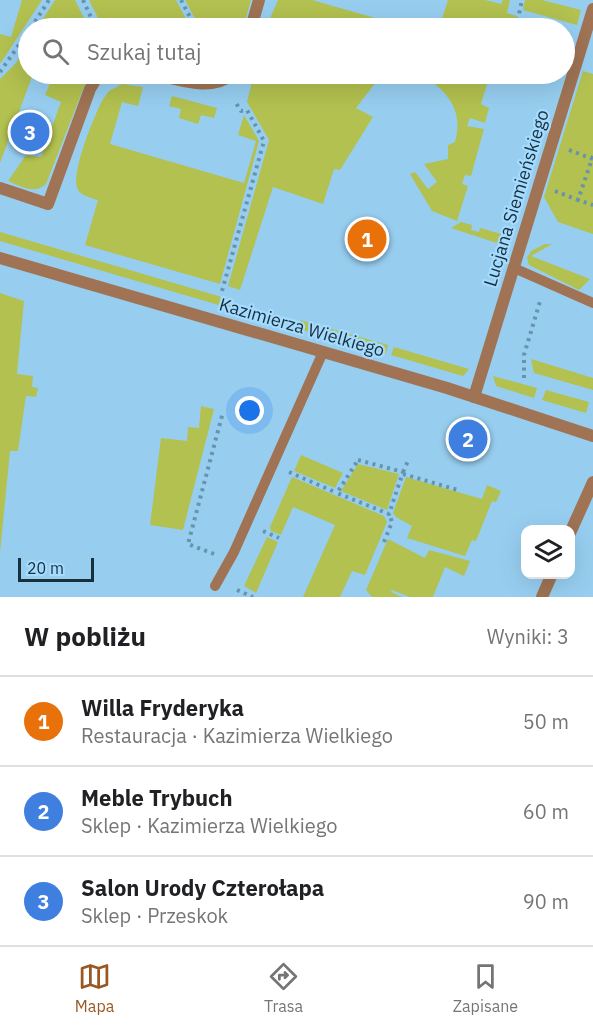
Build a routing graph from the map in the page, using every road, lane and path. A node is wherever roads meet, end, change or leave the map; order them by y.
1 (49, 0) edge
2 (83, 0) edge
3 (181, 0) edge
4 (259, 0) edge
5 (522, 0) edge
6 (593, 9) edge
7 (38, 18) edge
8 (91, 18) edge
9 (191, 18) edge
10 (254, 18) edge
11 (518, 18) edge
12 (18, 47) edge
13 (575, 67) edge
14 (0, 72) edge
15 (93, 84) edge
16 (570, 84) edge
17 (236, 103) dead end
18 (563, 148) dead end
19 (593, 158) edge
20 (0, 188) edge
21 (551, 190) dead end
22 (578, 200) junction
23 (593, 205) edge
24 (0, 258) edge
25 (513, 268) junction
26 (544, 288) dead end
27 (222, 291) dead end
28 (593, 303) edge
29 (323, 352) junction
30 (524, 378) dead end
31 (474, 397) junction
32 (223, 412) dead end
33 (593, 436) edge
34 (408, 461) dead end
35 (289, 472) dead end
36 (403, 473) junction
37 (593, 482) edge
38 (458, 490) dead end
39 (337, 493) junction
40 (389, 514) junction
41 (574, 525) edge
42 (262, 531) dead end
43 (279, 538) dead end
44 (384, 542) dead end
45 (230, 561) junction
46 (550, 579) edge
47 (216, 586) dead end
48 (237, 590) dead end
49 (253, 597) edge
50 (542, 597) edge

1 - 7 path
2 - 8 path
3 - 9 path
4 - 10 street
5 - 11 path
6 - 13 street, Lucjana Siemieńskiego
12 - 14 path
15 - 20 street
16 - 25 street, Lucjana Siemieńskiego
17 - 27 path
18 - 19 path
19 - 22 path
21 - 22 path
22 - 23 path
24 - 29 street, Kazimierza Wielkiego
25 - 28 lane
25 - 31 street, Lucjana Siemieńskiego
26 - 30 path
29 - 31 street, Kazimierza Wielkiego
29 - 45 lane
31 - 33 street, Kazimierza Wielkiego
32 - 45 path
34 - 36 path
35 - 39 path
36 - 38 path
36 - 39 path
36 - 40 path
37 - 41 street
39 - 40 path
40 - 44 path
42 - 43 path
45 - 47 lane
46 - 50 street
48 - 49 path

